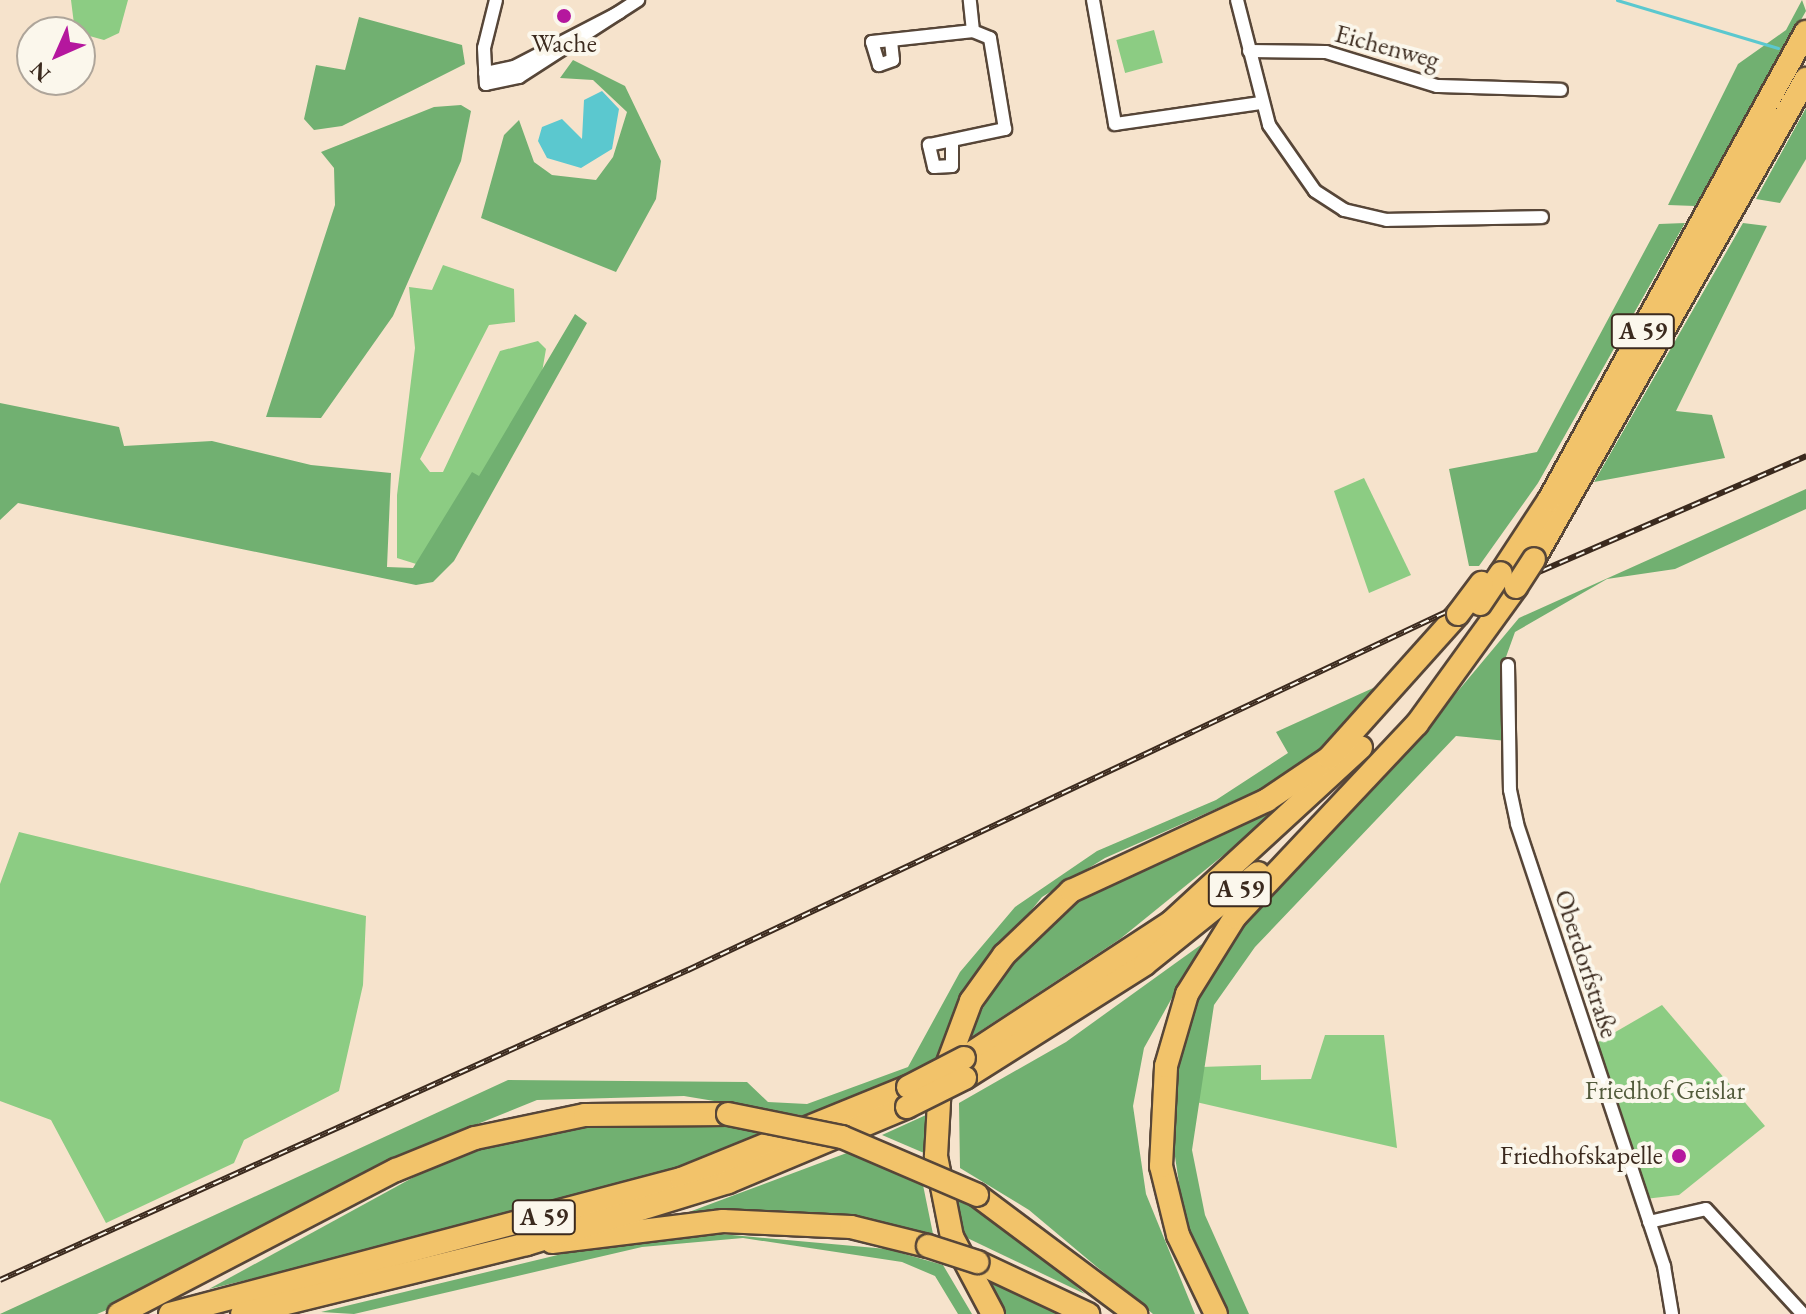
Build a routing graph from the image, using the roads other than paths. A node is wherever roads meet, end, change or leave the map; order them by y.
1 (496, 0) edge
2 (638, 0) edge
3 (970, 0) edge
4 (1093, 0) edge
5 (1237, 0) edge
6 (973, 31) junction
7 (1806, 32) edge
8 (891, 41) dead end
9 (1249, 51) junction
10 (1806, 79) edge
11 (1561, 90) dead end
12 (1261, 103) junction
13 (952, 141) dead end
14 (1542, 217) dead end
15 (1496, 591) junction
16 (1469, 630) junction
17 (1443, 643) junction
18 (1508, 665) dead end
19 (964, 1068) junction
20 (907, 1097) junction
21 (1649, 1222) junction
22 (527, 1244) junction
23 (119, 1314) edge
24 (170, 1314) edge
25 (242, 1314) edge
26 (993, 1314) edge
27 (1088, 1314) edge
28 (1136, 1314) edge
29 (1216, 1314) edge
30 (1672, 1314) edge
31 (1803, 1314) edge

1 - 2 street
3 - 6 street
4 - 12 street
5 - 9 street
6 - 8 street
6 - 13 street
7 - 15 highway, A 59
9 - 11 street, Eichenweg
9 - 12 street
10 - 15 highway, A 59, bridge
12 - 14 street
15 - 16 highway, bridge
15 - 16 highway, A 59
16 - 17 highway
16 - 19 highway, A 59
16 - 29 highway
17 - 19 highway, A 59
17 - 26 highway
18 - 21 street, Oberdorfstraße
19 - 20 highway, A 59, bridge
20 - 22 highway, A 59
20 - 24 highway, A 59
21 - 30 street, Oberdorfstraße
21 - 31 street
22 - 25 highway, A 59
22 - 27 highway, bridge
23 - 28 highway, bridge

